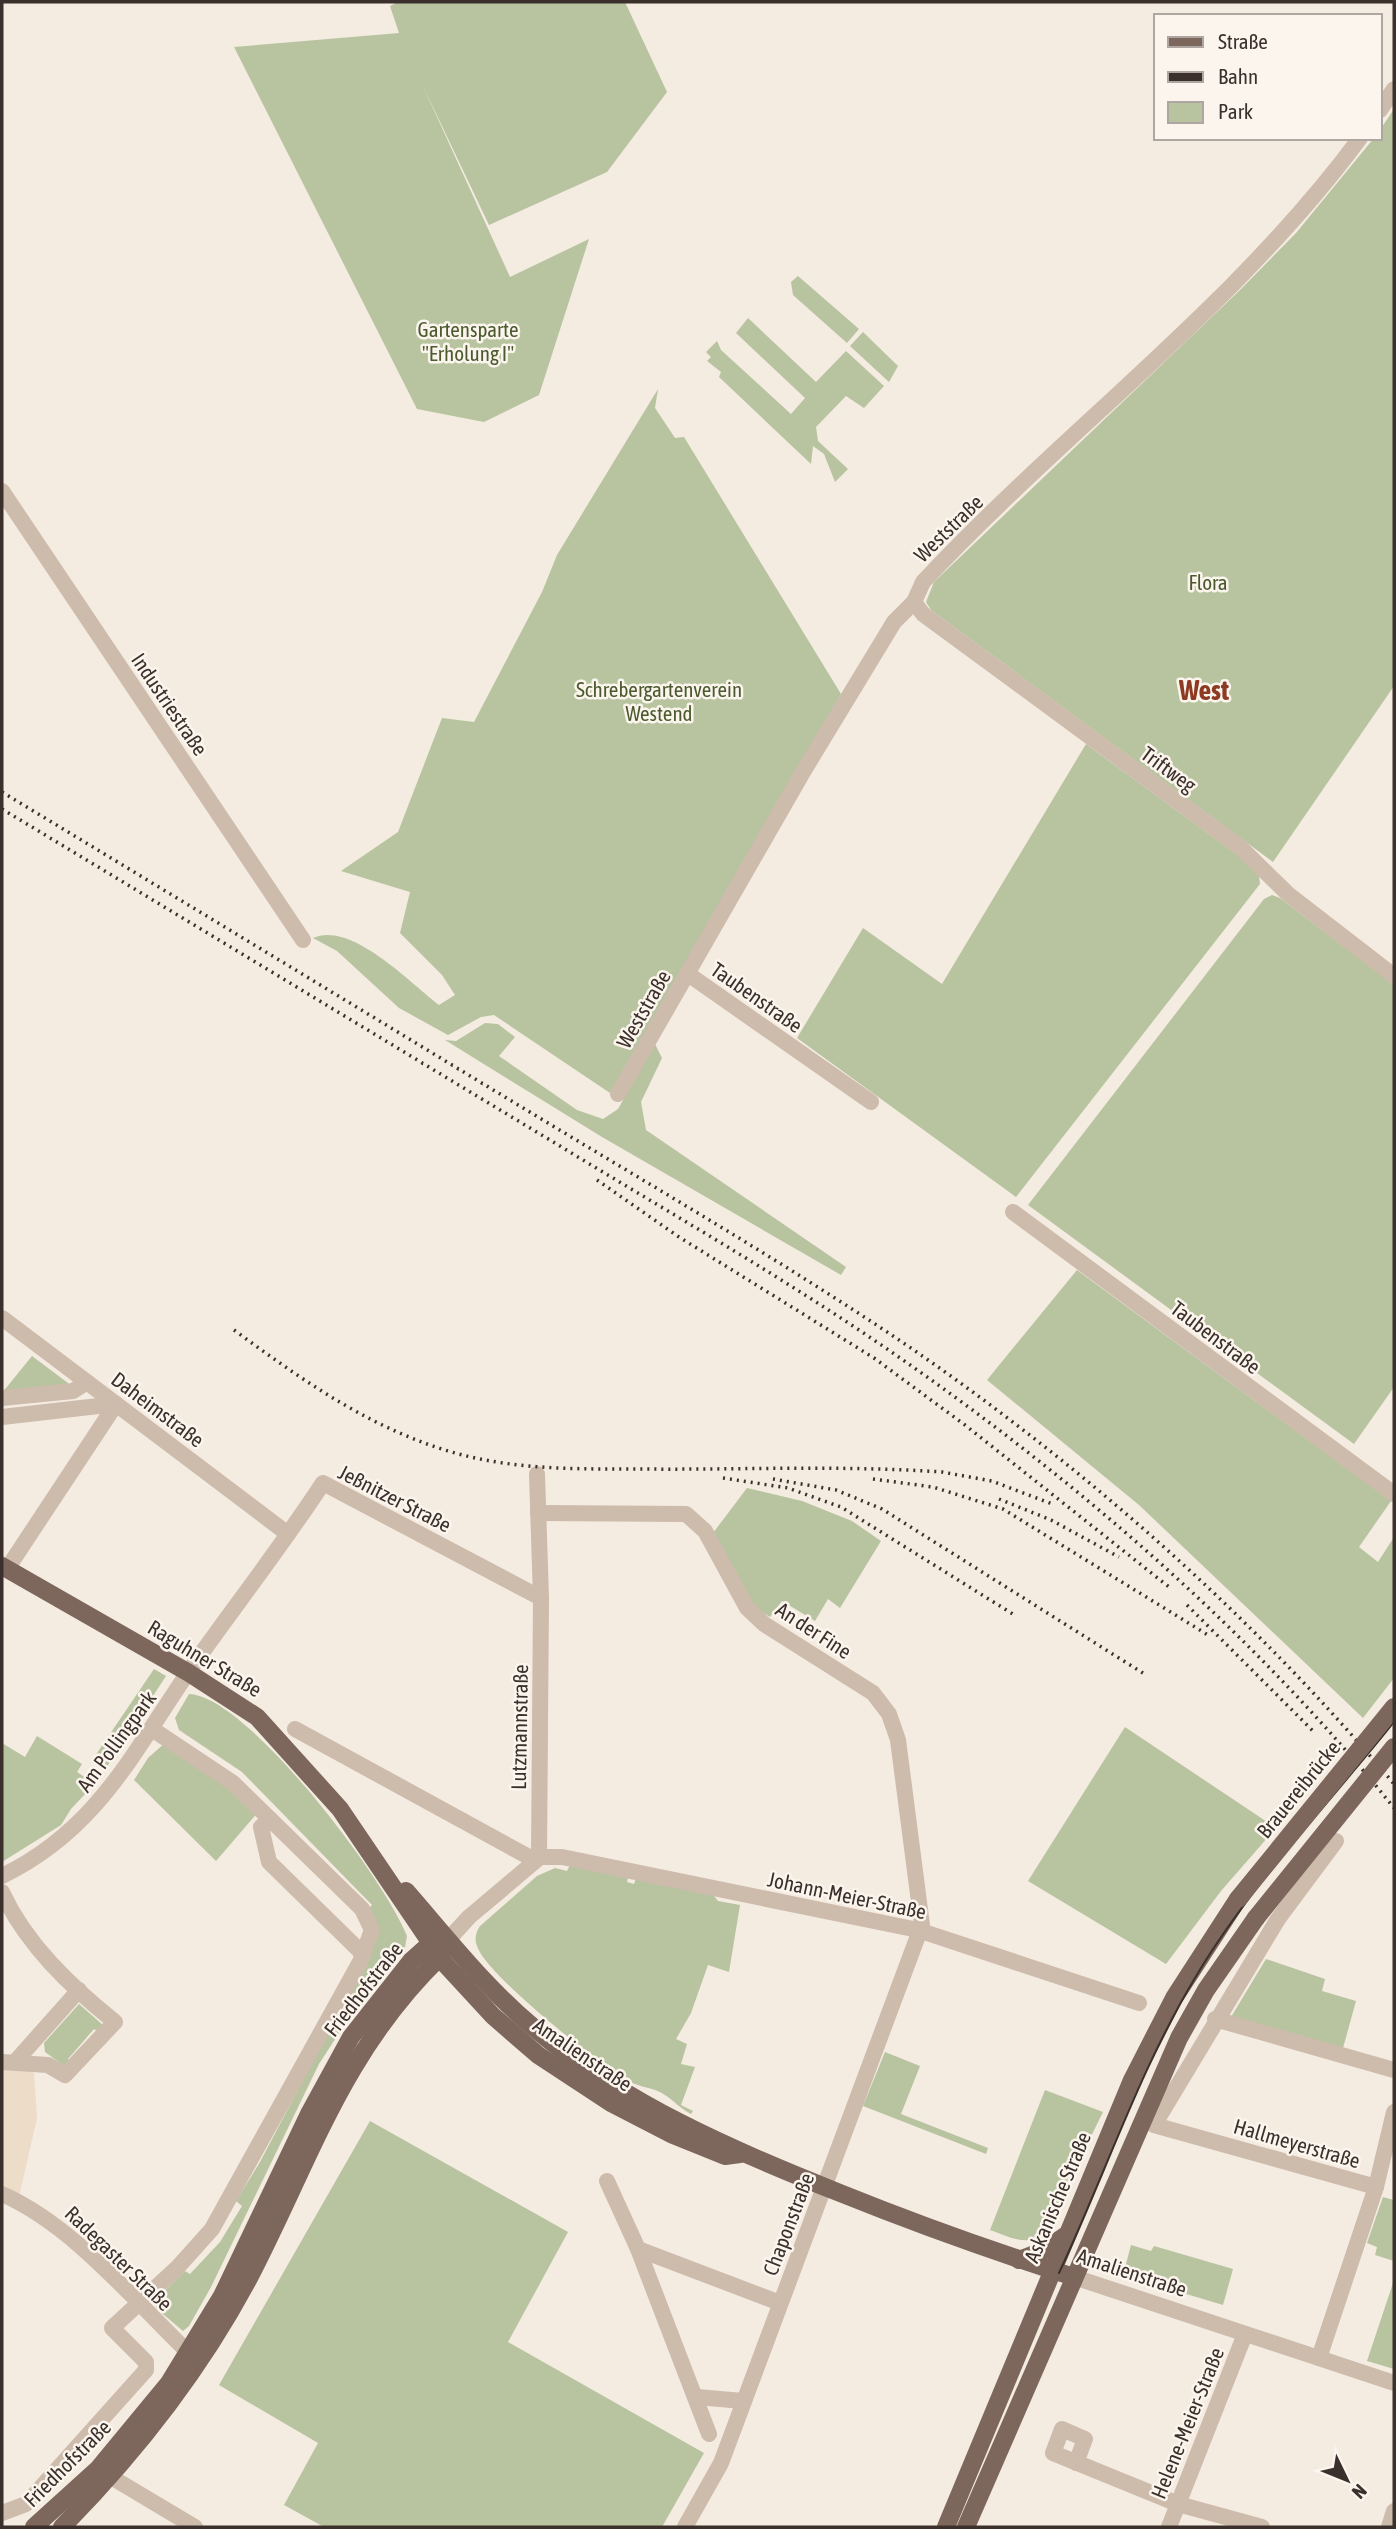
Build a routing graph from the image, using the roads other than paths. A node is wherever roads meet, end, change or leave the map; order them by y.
1 (1394, 89) edge
2 (1382, 107) edge
3 (1359, 140) edge
4 (2, 491) edge
5 (914, 603) junction
6 (303, 940) dead end
7 (688, 974) junction
8 (1394, 976) edge
9 (618, 1094) dead end
10 (871, 1102) dead end
11 (1013, 1212) dead end
12 (2, 1318) edge
13 (87, 1382) junction
14 (2, 1398) edge
15 (116, 1404) junction
16 (2, 1417) edge
17 (537, 1474) dead end
18 (1394, 1494) edge
19 (538, 1513) junction
20 (288, 1534) junction
21 (4, 1568) edge
22 (541, 1598) junction
23 (189, 1672) junction
24 (1394, 1707) edge
25 (152, 1729) junction
26 (295, 1729) dead end
27 (1394, 1747) edge
28 (270, 1819) junction
29 (1336, 1841) dead end
30 (539, 1858) junction
31 (2, 1876) edge
32 (2, 1892) edge
33 (1238, 1899) joint
34 (918, 1930) junction
35 (439, 1947) junction
36 (363, 1954) junction
37 (79, 1990) junction
38 (1139, 2003) dead end
39 (1215, 2019) junction
40 (9, 2062) edge
41 (1394, 2070) edge
42 (1394, 2112) edge
43 (607, 2181) dead end
44 (1376, 2187) junction
45 (825, 2188) junction
46 (2, 2194) edge
47 (1066, 2235) junction
48 (638, 2249) junction
49 (1019, 2260) junction
50 (1051, 2270) junction
51 (1074, 2277) junction
52 (780, 2302) junction
53 (138, 2305) junction
54 (1245, 2334) junction
55 (194, 2358) junction
56 (1319, 2358) junction
57 (1394, 2383) edge
58 (697, 2397) junction
59 (743, 2401) junction
60 (709, 2434) dead end
61 (1076, 2463) dead end
62 (104, 2474) junction
63 (1178, 2504) junction
64 (1394, 2511) edge
65 (2, 2512) edge
66 (34, 2527) edge
67 (62, 2527) edge
68 (195, 2527) edge
69 (685, 2527) edge
70 (946, 2527) edge
71 (966, 2527) edge
72 (1168, 2527) edge
73 (1262, 2527) edge
74 (1389, 2527) edge

1 - 2 street
3 - 5 street, Weststraße
4 - 6 street, Industriestraße
5 - 7 street, Weststraße
5 - 8 street, Triftweg
7 - 9 street, Weststraße
7 - 10 street, Taubenstraße
11 - 18 street, Taubenstraße
12 - 13 street, Daheimstraße
13 - 14 street
13 - 15 street, Daheimstraße
15 - 16 street
15 - 20 street, Daheimstraße
15 - 21 street
17 - 19 street, Lutzmannstraße
19 - 22 street, Lutzmannstraße
19 - 34 street, An der Fine
20 - 22 street, Jeßnitzer Straße
20 - 23 street, Jeßnitzer Straße
21 - 23 main road, Raguhner Straße
22 - 30 street, Lutzmannstraße
23 - 25 street, Am Pollingpark
23 - 35 main road, Raguhner Straße
24 - 33 main road, Brauereibrücke, bridge
25 - 28 street
25 - 31 street, Am Pollingpark
26 - 30 street
27 - 51 main road, bridge
28 - 36 street
28 - 36 street
29 - 39 street
30 - 34 street, Johann-Meier-Straße
30 - 35 street
32 - 37 street
33 - 47 main road, Askanische Straße
34 - 38 street, Johann-Meier-Straße
34 - 45 street, Chaponstraße
35 - 45 main road, Amalienstraße
35 - 55 main road, Friedhofstraße
36 - 53 street
37 - 40 street
37 - 40 street
39 - 41 street
39 - 44 street, Hallmeyerstraße
42 - 44 street
43 - 48 street
44 - 56 street, Hallmeyerstraße
45 - 49 main road, Amalienstraße
45 - 52 street, Chaponstraße
46 - 53 street, Radegaster Straße
47 - 49 main road
47 - 50 main road, Askanische Straße
48 - 52 street
48 - 58 street
49 - 50 main road, Amalienstraße
50 - 51 main road, Amalienstraße
50 - 70 main road, Askanische Straße
51 - 54 street, Amalienstraße
51 - 71 main road
52 - 59 street, Chaponstraße
53 - 55 street, Radegaster Straße
53 - 65 street, Friedhofstraße
54 - 56 street, Amalienstraße
54 - 63 street, Helene-Meier-Straße
55 - 62 main road, Friedhofstraße
56 - 57 street, Amalienstraße
58 - 59 street
58 - 60 street
59 - 69 street, Chaponstraße
61 - 63 street
62 - 66 main road, Friedhofstraße
62 - 67 main road, Friedhofstraße
62 - 68 street
63 - 72 street, Helene-Meier-Straße
63 - 73 street
64 - 74 street

